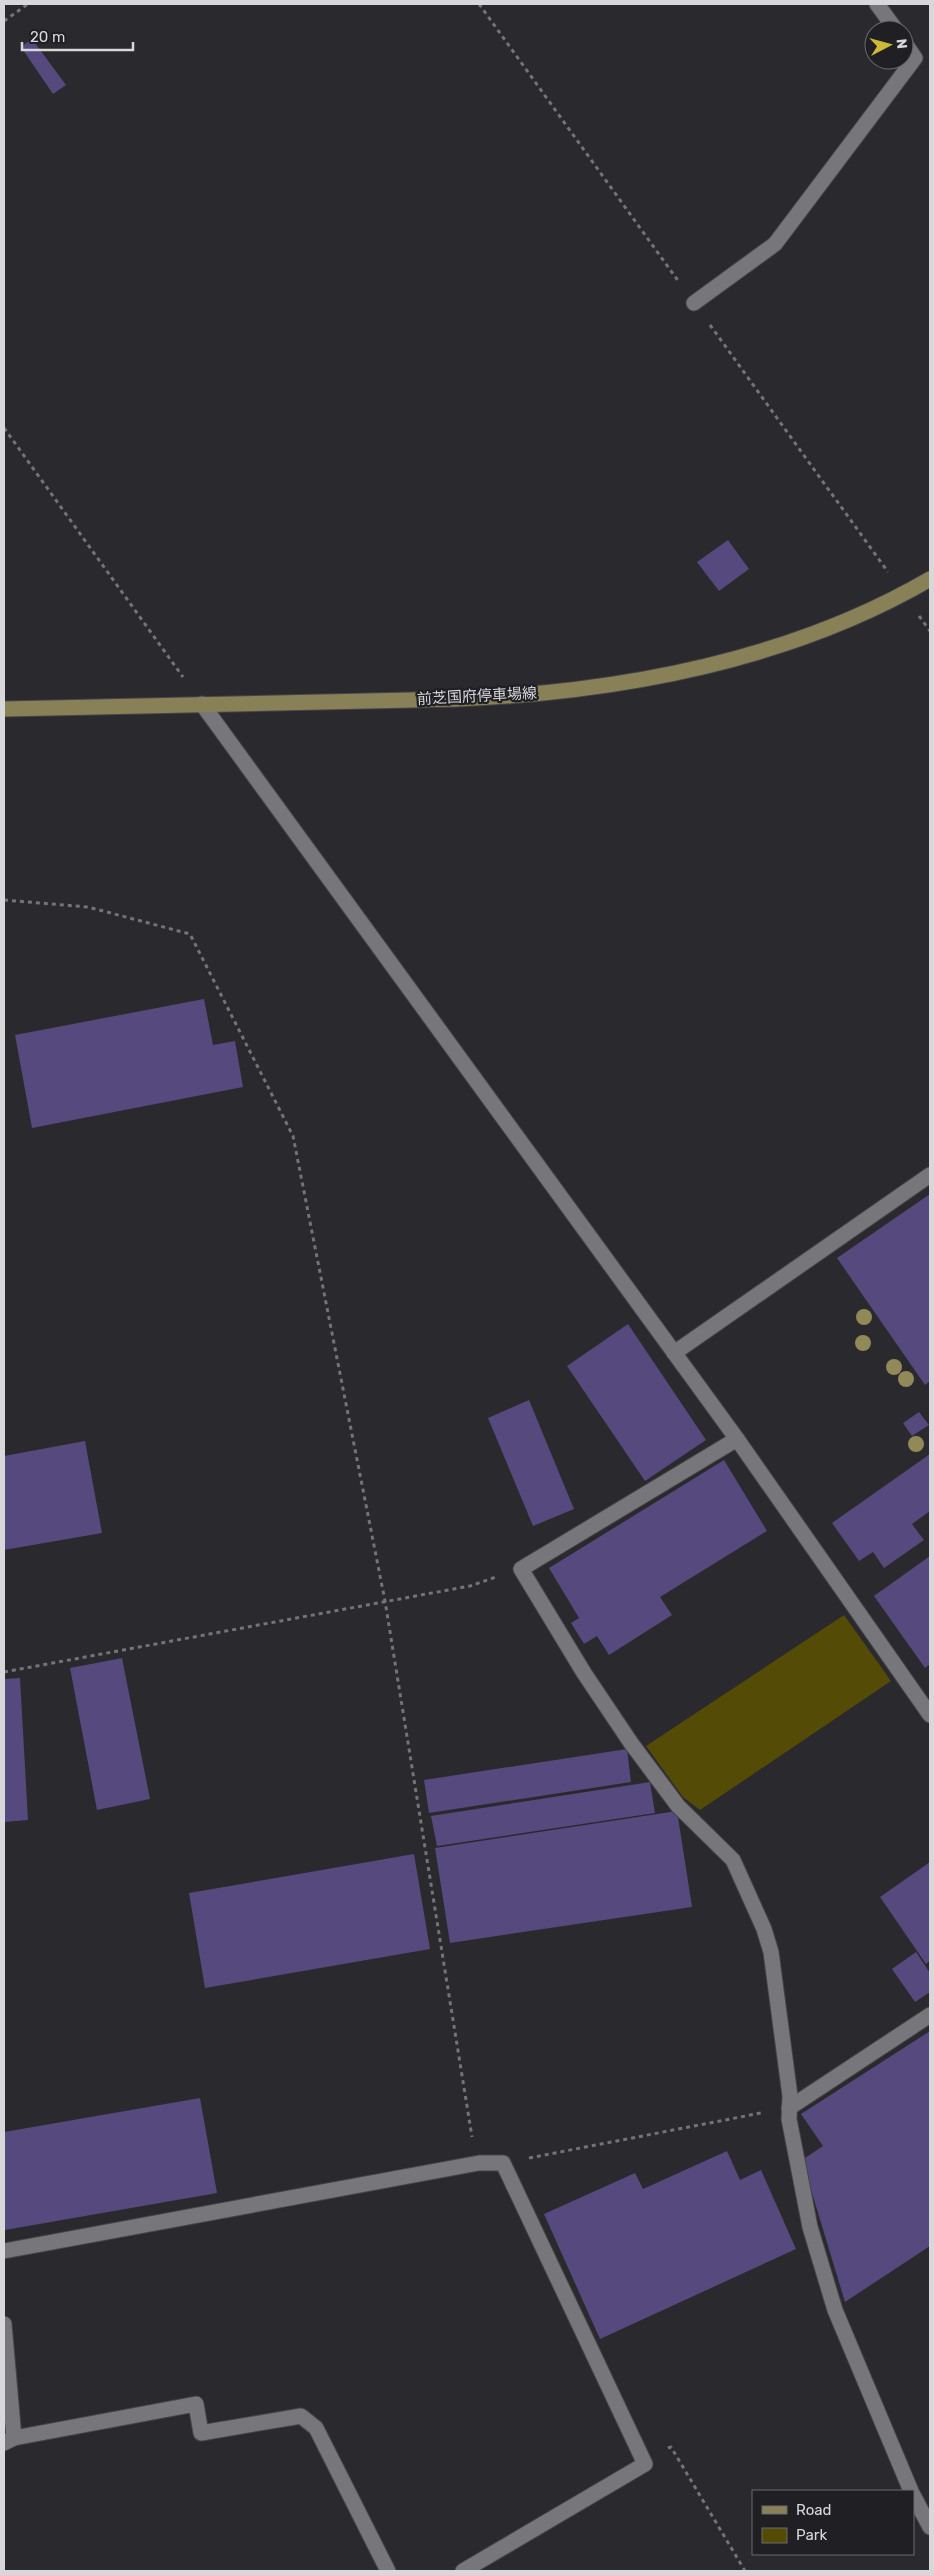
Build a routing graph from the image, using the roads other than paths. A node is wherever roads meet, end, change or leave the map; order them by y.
1 (877, 4) edge
2 (889, 20) edge
3 (906, 70) edge
4 (694, 303) dead end
5 (930, 578) edge
6 (202, 704) junction
7 (4, 709) edge
8 (930, 1175) edge
9 (674, 1353) junction
10 (737, 1439) junction
11 (930, 1716) edge
12 (930, 2015) edge
13 (789, 2108) junction
14 (4, 2251) edge
15 (4, 2324) edge
16 (9, 2440) edge
17 (911, 2490) edge
18 (914, 2497) edge
19 (930, 2528) edge
20 (388, 2571) edge
21 (463, 2571) edge

1 - 2 street
3 - 4 street
5 - 6 main road, 前芝国府停車場線
6 - 7 main road, 前芝国府停車場線
6 - 9 street
8 - 9 street
9 - 10 street
10 - 11 street
10 - 13 street
12 - 13 street
13 - 17 street
14 - 21 street
15 - 16 street
16 - 20 street
18 - 19 street

